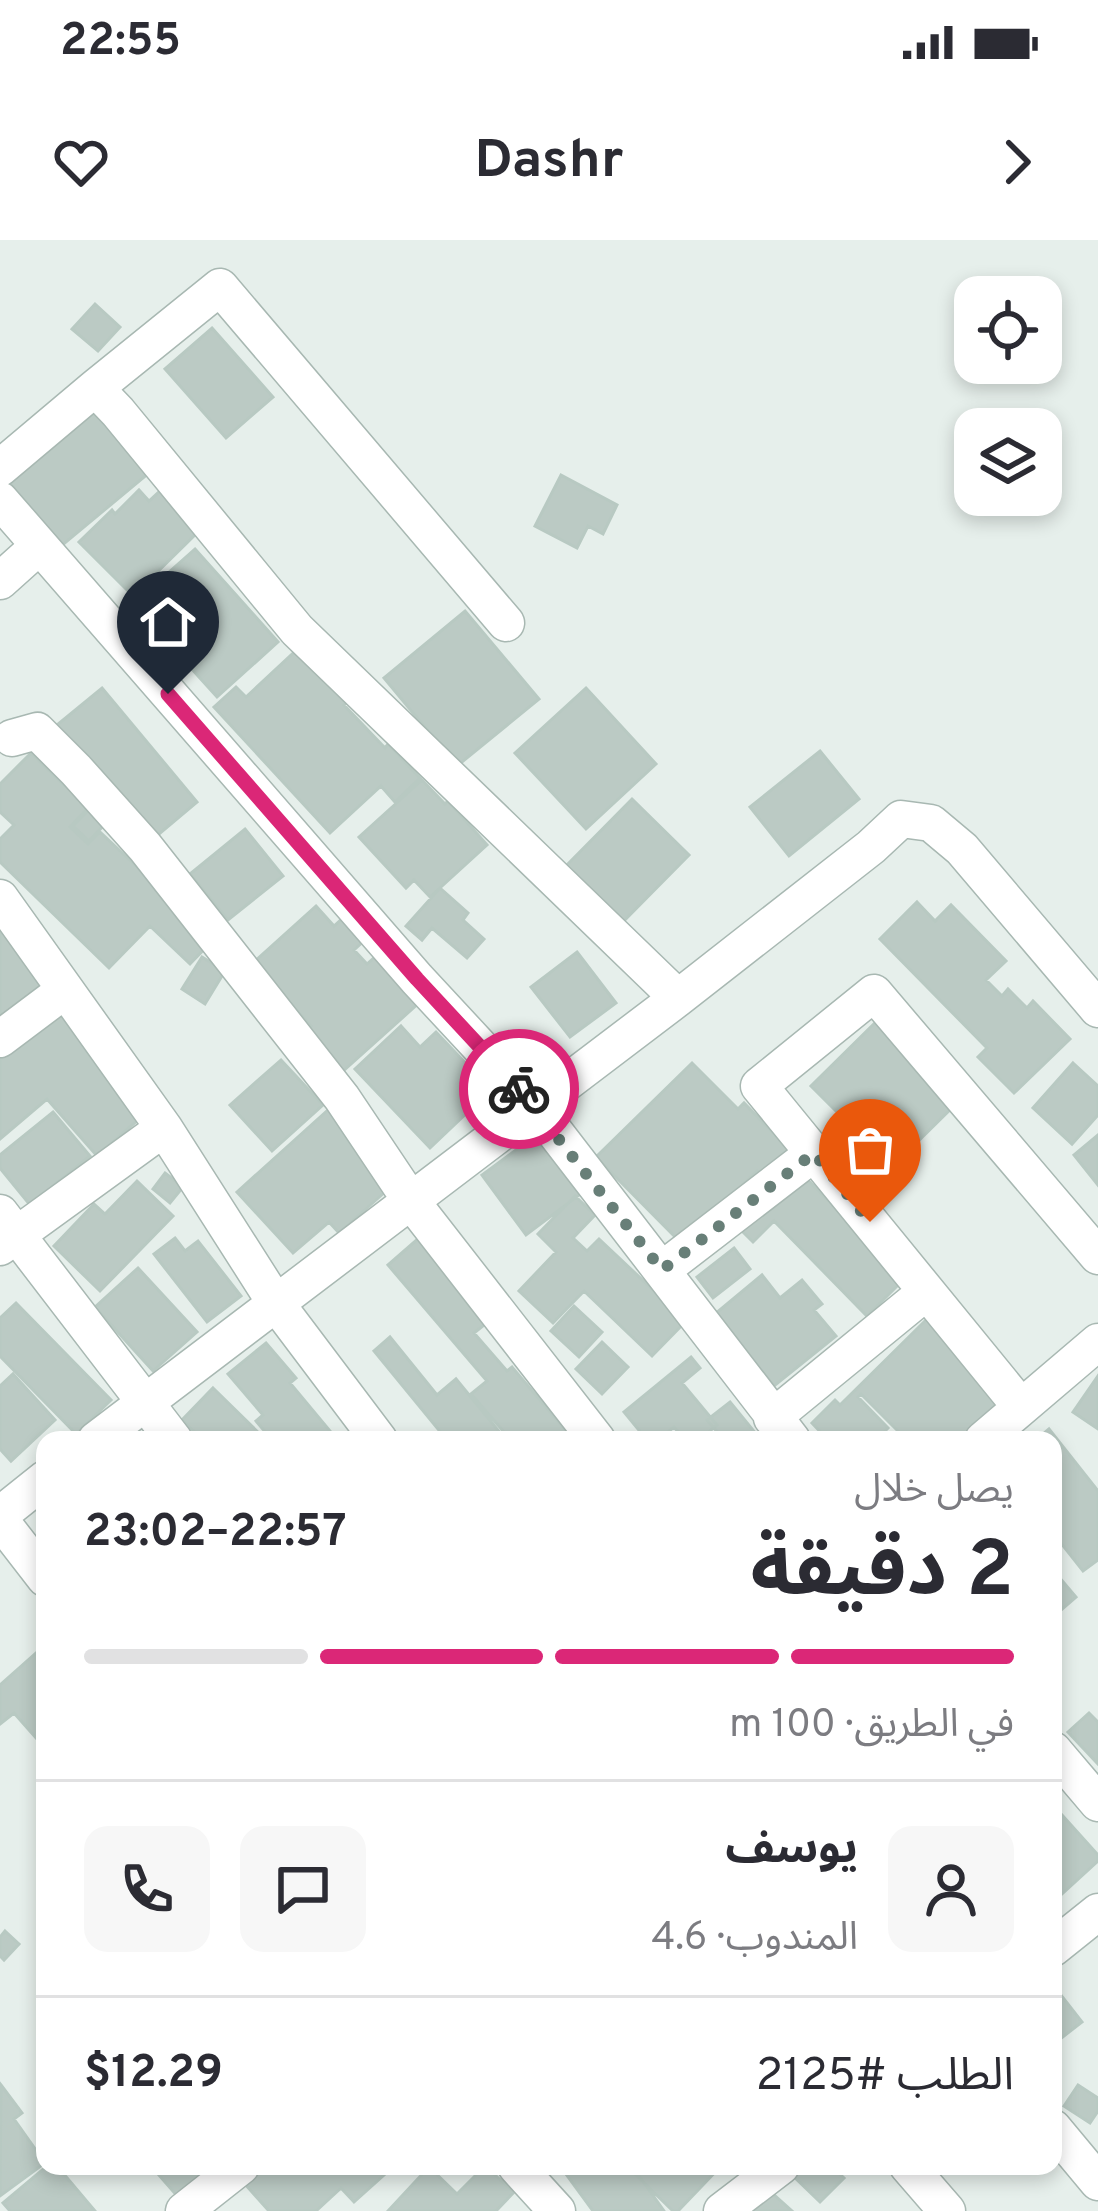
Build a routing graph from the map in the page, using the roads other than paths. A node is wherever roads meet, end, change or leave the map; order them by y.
1 (95, 388) junction
2 (0, 468) edge
3 (0, 500) edge
4 (39, 546) junction
5 (0, 581) edge
6 (506, 623) dead end
7 (4, 737) edge
8 (0, 898) edge
9 (65, 990) junction
10 (678, 998) junction
11 (1098, 1009) edge
12 (0, 1039) edge
13 (534, 1105) junction
14 (164, 1128) junction
15 (814, 1153) junction
16 (411, 1201) junction
17 (6, 1232) edge
18 (1098, 1256) edge
19 (662, 1270) junction
20 (926, 1292) junction
21 (275, 1302) junction
22 (1098, 1342) edge
23 (145, 1402) junction
24 (1021, 1407) junction
25 (782, 1429) edge
26 (108, 1431) edge
27 (167, 1431) edge
28 (372, 1431) edge
29 (590, 1431) edge
30 (993, 1431) edge
31 (36, 1487) edge
32 (0, 1517) edge
33 (36, 1566) edge
34 (1062, 1761) edge
35 (1098, 1803) edge
36 (1062, 2139) edge
37 (230, 2175) edge
38 (524, 2175) edge
39 (916, 2175) edge
40 (764, 2182) edge
41 (1098, 2182) edge
42 (184, 2211) edge
43 (557, 2211) edge
44 (722, 2211) edge
45 (947, 2211) edge

1 - 2 street
1 - 6 street
1 - 10 street
3 - 4 street
4 - 5 street
4 - 13 street
7 - 16 street
8 - 9 street
9 - 12 street
9 - 14 street
10 - 11 street
10 - 13 street
13 - 16 street
13 - 19 street
14 - 17 street
14 - 21 street
15 - 18 street
15 - 19 street
15 - 20 street
16 - 21 street
16 - 29 street
17 - 23 street
19 - 25 street
20 - 24 street
20 - 25 street
21 - 23 street
21 - 28 street
22 - 24 street
23 - 26 street
23 - 27 street
24 - 30 street
31 - 32 street
32 - 33 street
34 - 35 street
36 - 41 street
37 - 42 street
38 - 43 street
39 - 45 street
40 - 44 street

